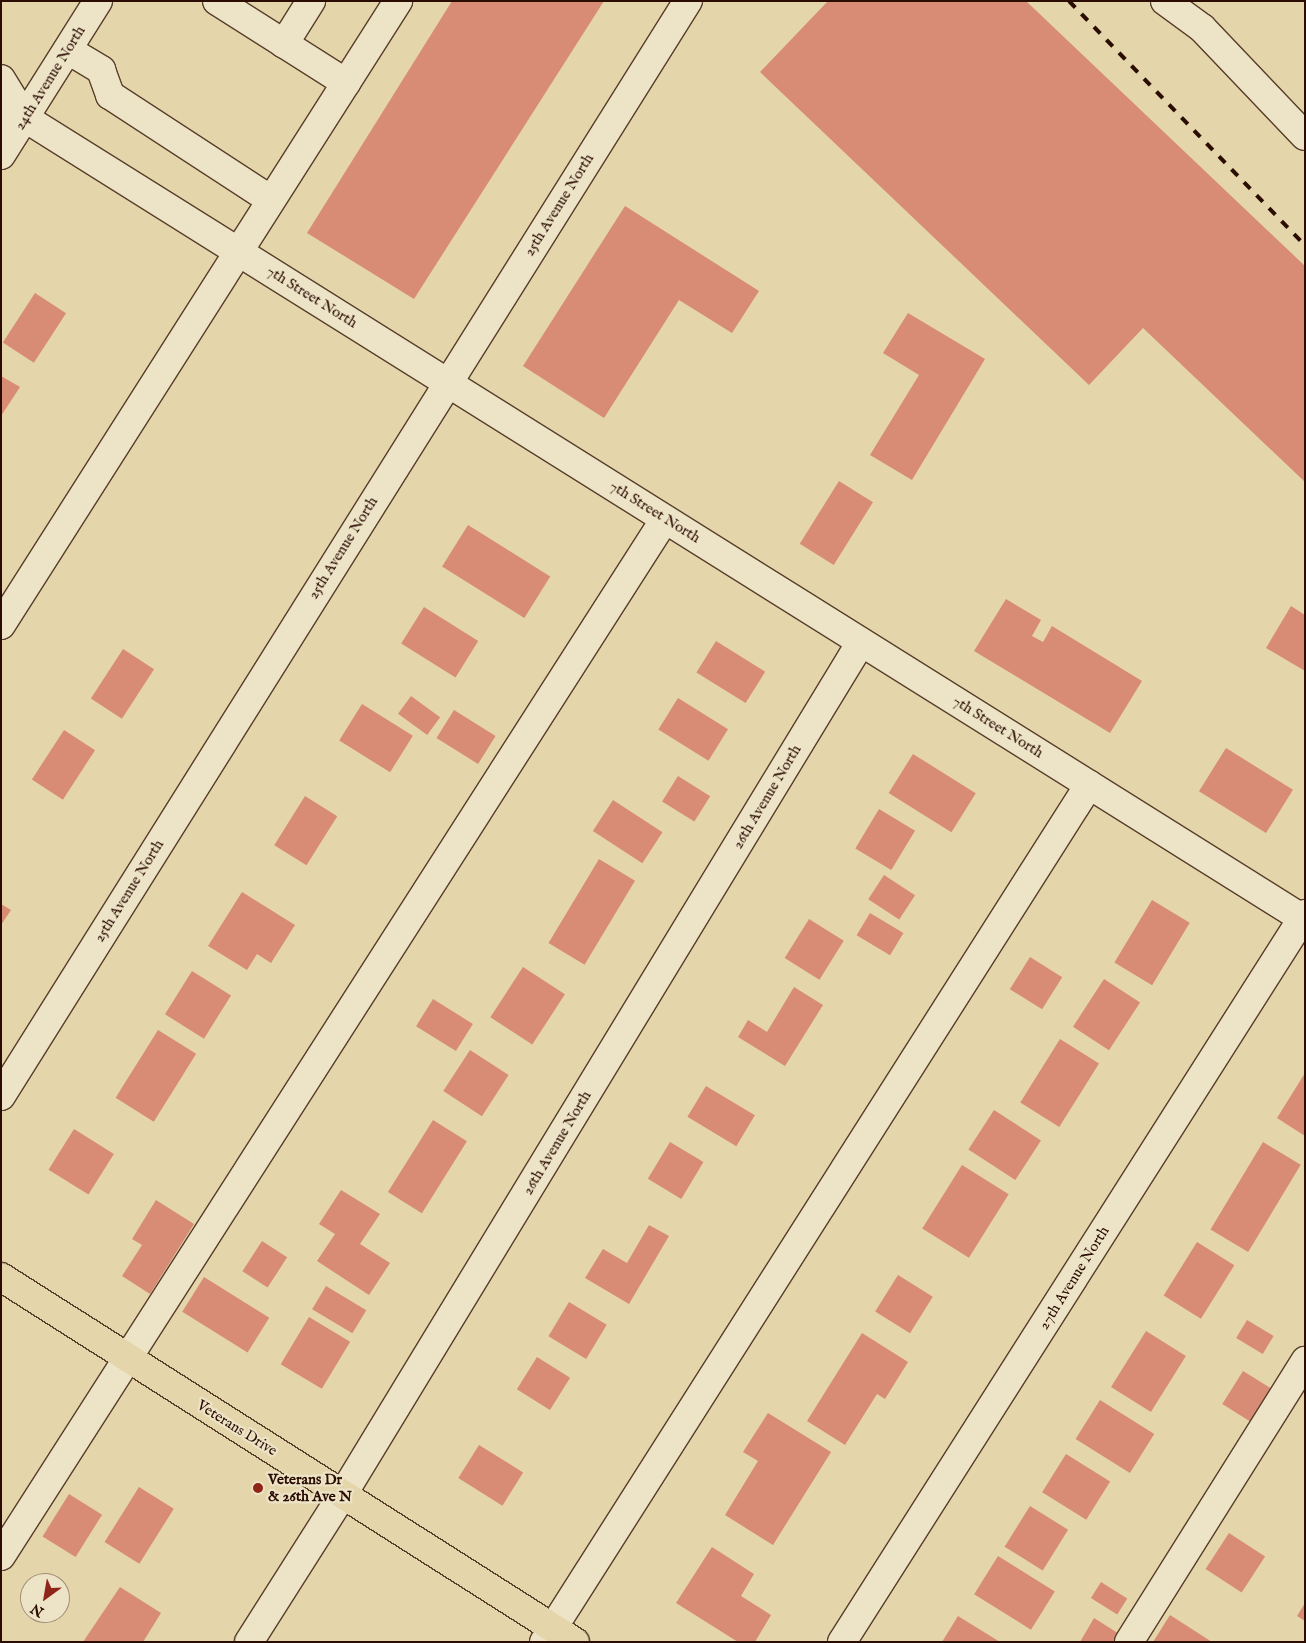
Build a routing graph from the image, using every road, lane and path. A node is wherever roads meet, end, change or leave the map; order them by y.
1 (98, 1) edge
2 (217, 1) edge
3 (311, 1) edge
4 (398, 1) edge
5 (688, 1) edge
6 (1165, 1) edge
7 (284, 44) junction
8 (68, 50) junction
9 (1, 79) edge
10 (346, 83) junction
11 (13, 116) edge
12 (1305, 136) edge
13 (1, 155) edge
14 (271, 200) junction
15 (238, 251) junction
16 (447, 382) junction
17 (666, 519) junction
18 (1, 625) edge
19 (861, 642) junction
20 (1089, 784) junction
21 (1304, 917) edge
22 (1, 1096) edge
23 (1, 1277) edge
24 (126, 1358) junction
25 (1305, 1361) edge
26 (343, 1494) junction
27 (1, 1556) edge
28 (557, 1637) edge
29 (249, 1642) edge
30 (842, 1642) edge
31 (1129, 1642) edge

1 - 8 street, 24th Avenue North
2 - 7 street
3 - 7 street
4 - 10 street
5 - 16 street, 25th Avenue North
6 - 12 street
7 - 10 street
8 - 11 street, 24th Avenue North
8 - 14 street
9 - 11 street
10 - 14 street
11 - 13 street, 24th Avenue North
11 - 15 street, 7th Street North
14 - 15 street
15 - 16 street, 7th Street North
15 - 18 street
16 - 17 street, 7th Street North
16 - 22 street, 25th Avenue North
17 - 19 street, 7th Street North
17 - 24 street
19 - 20 street, 7th Street North
19 - 26 street, 26th Avenue North
20 - 21 street, 7th Street North
20 - 28 street
21 - 30 street, 27th Avenue North
23 - 24 main road, Veterans Drive
24 - 26 main road, Veterans Drive
24 - 27 street
25 - 31 street
26 - 28 main road, Veterans Drive
26 - 29 street, 26th Avenue North

